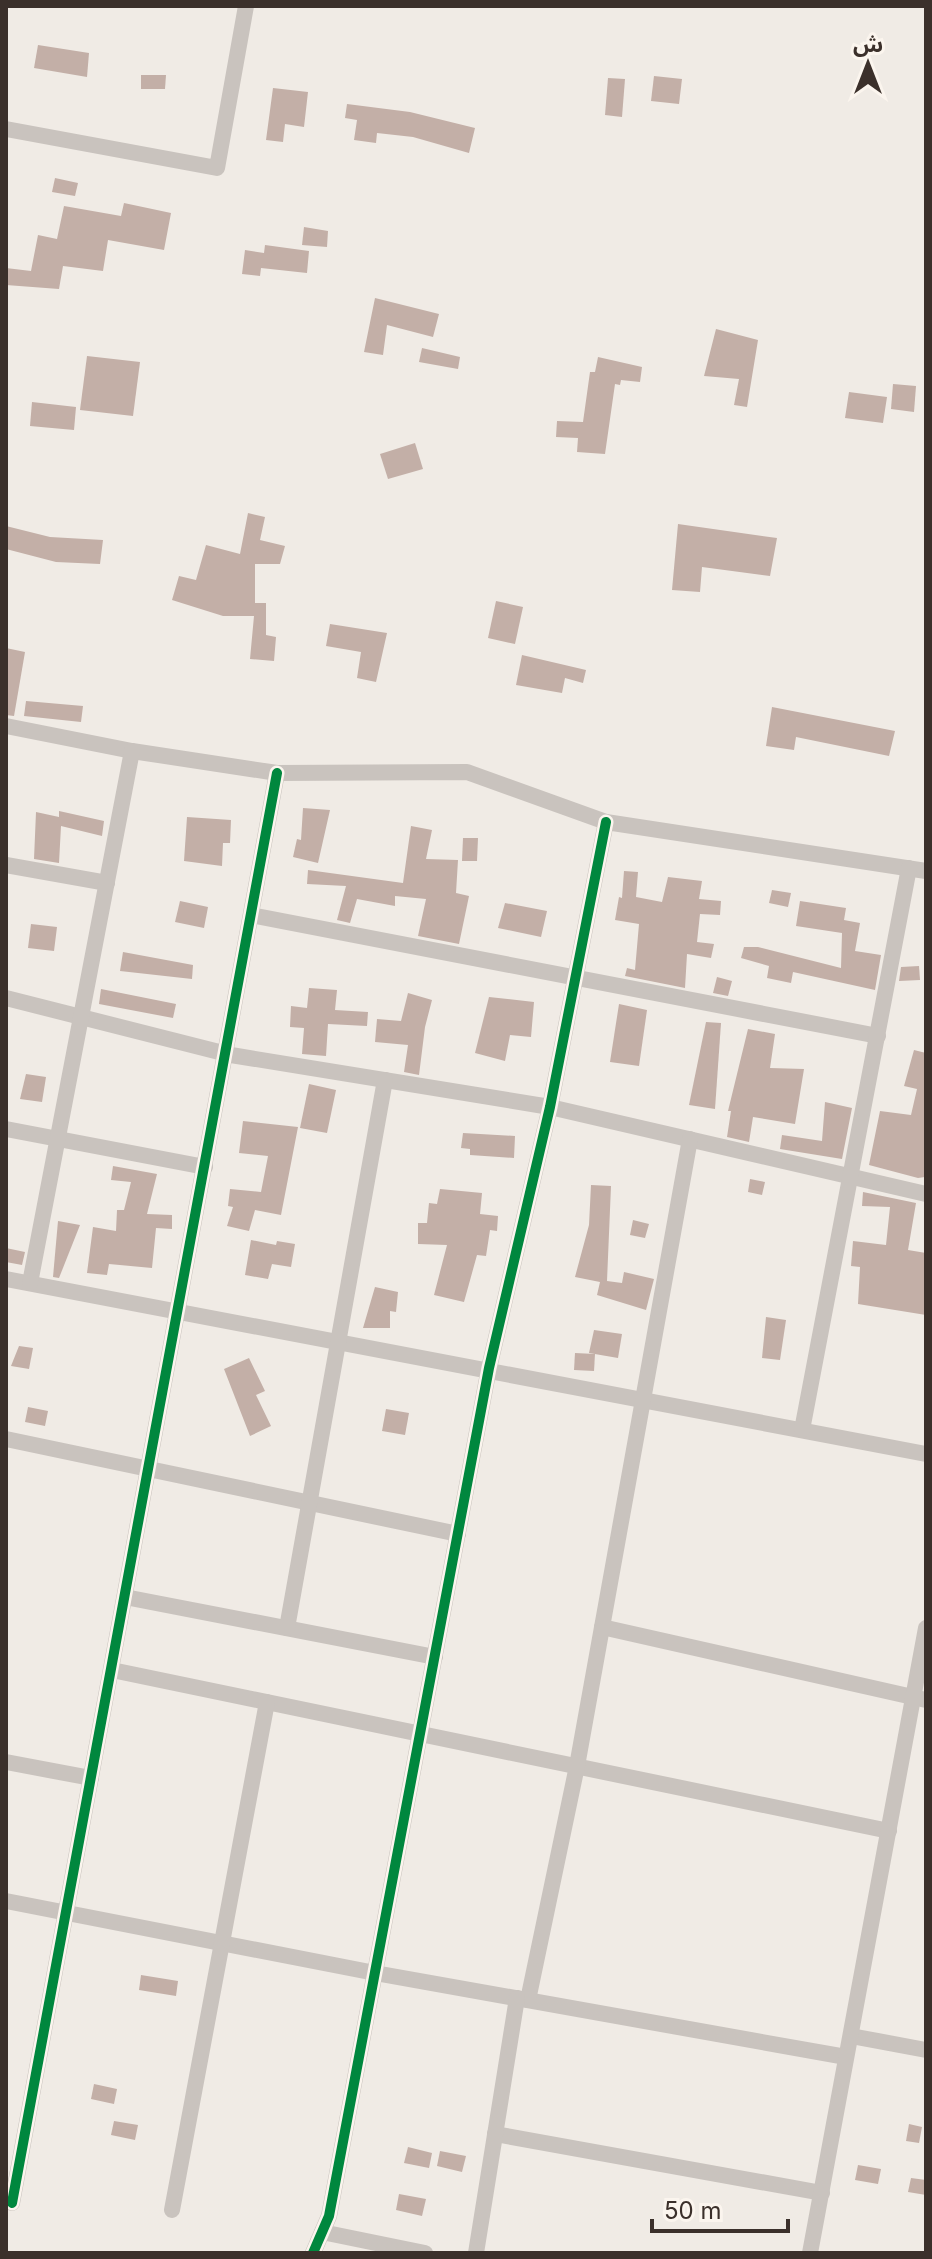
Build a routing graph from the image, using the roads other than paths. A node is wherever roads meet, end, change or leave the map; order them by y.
1 (246, 6) edge
2 (6, 129) edge
3 (6, 726) edge
4 (132, 751) junction
5 (277, 773) junction
6 (606, 822) junction
7 (6, 865) edge
8 (918, 869) edge
9 (107, 883) junction
10 (251, 915) junction
11 (576, 978) junction
12 (6, 998) edge
13 (81, 1015) junction
14 (878, 1036) junction
15 (226, 1053) junction
16 (385, 1080) junction
17 (550, 1107) junction
18 (6, 1129) edge
19 (57, 1139) junction
20 (690, 1139) junction
21 (205, 1167) junction
22 (852, 1177) junction
23 (926, 1194) edge
24 (6, 1279) edge
25 (30, 1283) junction
26 (179, 1311) junction
27 (338, 1340) junction
28 (489, 1368) junction
29 (643, 1399) junction
30 (802, 1430) junction
31 (6, 1439) edge
32 (926, 1454) edge
33 (150, 1469) junction
34 (309, 1503) junction
35 (458, 1534) junction
36 (125, 1597) junction
37 (602, 1627) junction
38 (287, 1628) junction
39 (926, 1628) edge
40 (435, 1657) junction
41 (112, 1670) junction
42 (920, 1699) edge
43 (267, 1702) junction
44 (420, 1734) junction
45 (6, 1762) edge
46 (577, 1766) junction
47 (91, 1778) junction
48 (889, 1831) junction
49 (6, 1901) edge
50 (66, 1912) junction
51 (222, 1943) junction
52 (375, 1973) junction
53 (523, 1999) junction
54 (851, 2036) junction
55 (926, 2050) edge
56 (846, 2057) junction
57 (495, 2134) junction
58 (822, 2193) junction
59 (12, 2203) dead end
60 (172, 2210) dead end
61 (322, 2232) junction
62 (313, 2253) edge
63 (425, 2253) edge
64 (476, 2253) edge
65 (810, 2253) edge

1 - 2 street
3 - 4 street
4 - 5 street
4 - 9 street
5 - 6 street
5 - 10 street
6 - 8 street
6 - 11 street
7 - 9 street
8 - 14 street
9 - 13 street
10 - 11 street
10 - 15 street
11 - 14 street
11 - 17 street
12 - 13 street
13 - 15 street
13 - 19 street
14 - 22 street
15 - 16 street
15 - 21 street
16 - 17 street
16 - 27 street
17 - 20 street
17 - 28 street
18 - 19 street
19 - 21 street
19 - 25 street
20 - 22 street
20 - 29 street
21 - 26 street
22 - 23 street
22 - 30 street
24 - 25 street
25 - 26 street
26 - 27 street
26 - 33 street
27 - 28 street
27 - 34 street
28 - 29 street
28 - 35 street
29 - 30 street
29 - 37 street
30 - 32 street
31 - 33 street
33 - 34 street
33 - 36 street
34 - 35 street
34 - 38 street
35 - 40 street
36 - 38 street
36 - 41 street
37 - 42 street
37 - 46 street
38 - 40 street
39 - 42 street
40 - 44 street
41 - 43 street
41 - 47 street
42 - 48 street
43 - 44 street
43 - 51 street
44 - 46 street
44 - 52 street
45 - 47 street
46 - 48 street
46 - 53 street
47 - 50 street
48 - 54 street
49 - 50 street
50 - 51 street
50 - 59 street
51 - 52 street
51 - 60 street
52 - 53 street
52 - 61 street
53 - 56 street
53 - 57 street
54 - 55 street
54 - 56 street
56 - 58 street
57 - 58 street
57 - 64 street
58 - 65 street
61 - 62 street
61 - 63 street

